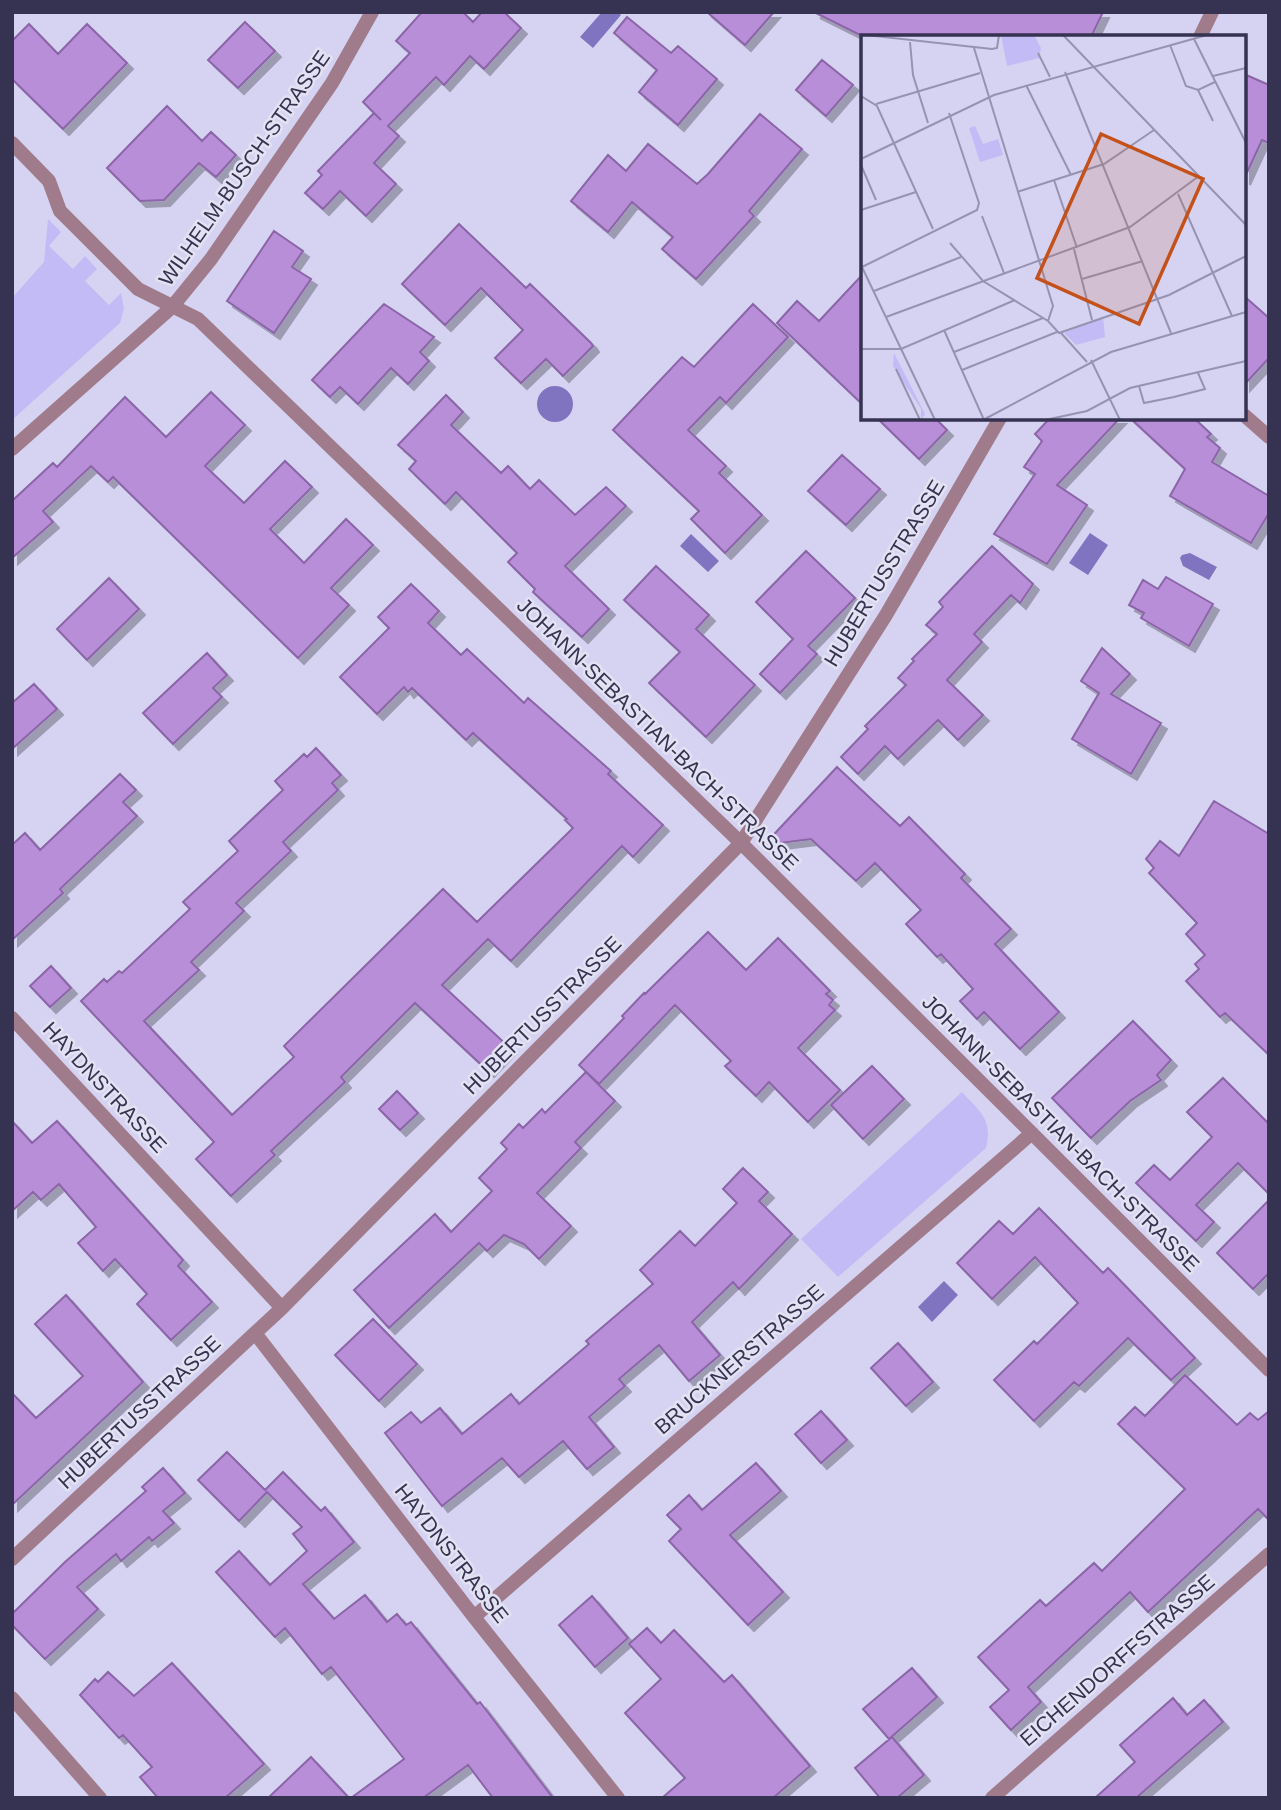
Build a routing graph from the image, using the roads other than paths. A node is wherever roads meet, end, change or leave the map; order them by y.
1 (372, 12) edge
2 (1212, 12) edge
3 (1201, 35) edge
4 (12, 143) edge
5 (172, 307) junction
6 (1246, 417) edge
7 (999, 420) edge
8 (1269, 437) edge
9 (12, 449) edge
10 (741, 843) junction
11 (12, 1018) edge
12 (1032, 1133) junction
13 (282, 1308) junction
14 (255, 1333) junction
15 (1269, 1370) edge
16 (1269, 1554) edge
17 (12, 1559) edge
18 (474, 1617) junction
19 (12, 1698) edge
20 (100, 1798) edge
21 (618, 1798) edge
22 (992, 1798) edge

1 - 5 street, WILHELM-BUSCH-STRASSE
2 - 3 street
4 - 5 street, JOHANN-SEBASTIAN-BACH-STRASSE
5 - 9 street, WILHELM-BUSCH-STRASSE
5 - 10 street, JOHANN-SEBASTIAN-BACH-STRASSE
6 - 8 street
7 - 10 street, HUBERTUSSTRASSE
10 - 12 street, JOHANN-SEBASTIAN-BACH-STRASSE
10 - 13 street, HUBERTUSSTRASSE
11 - 13 street, HAYDNSTRASSE
12 - 15 street, JOHANN-SEBASTIAN-BACH-STRASSE
12 - 18 street, BRUCKNERSTRASSE
13 - 14 street, HUBERTUSSTRASSE
14 - 17 street, HUBERTUSSTRASSE
14 - 18 street, HAYDNSTRASSE
16 - 22 street, EICHENDORFFSTRASSE
18 - 21 street, HAYDNSTRASSE
19 - 20 street

